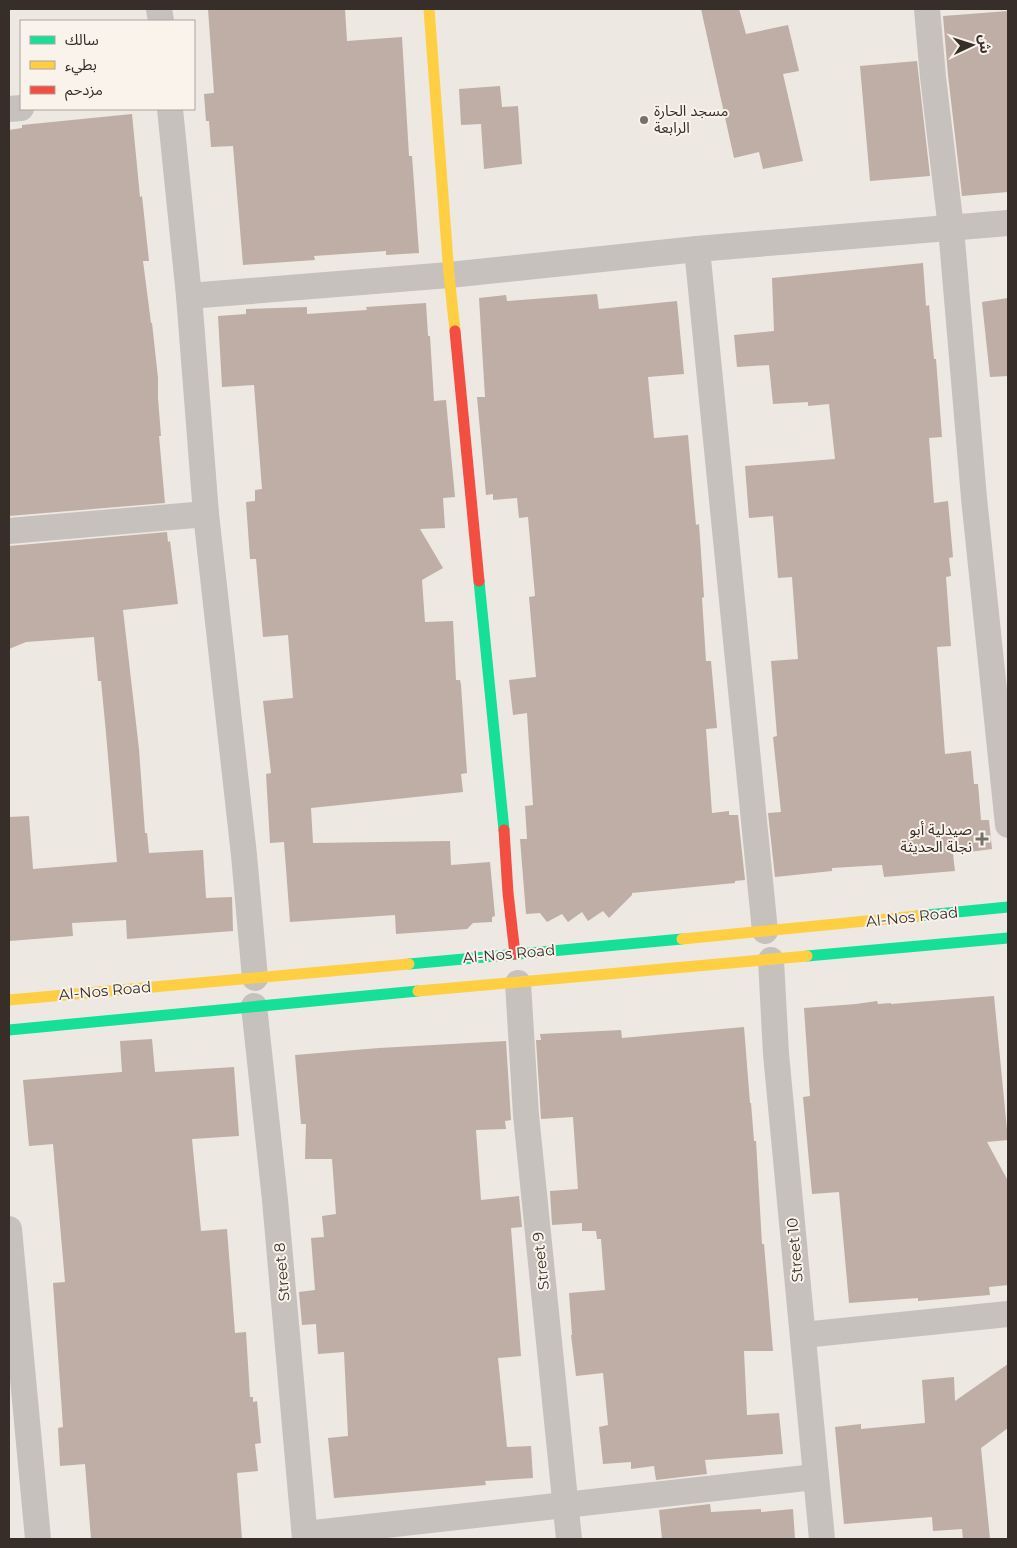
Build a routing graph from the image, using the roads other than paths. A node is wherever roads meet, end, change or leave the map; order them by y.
1 (428, 9) edge
2 (928, 9) edge
3 (170, 110) edge
4 (1008, 223) edge
5 (951, 228) junction
6 (697, 249) junction
7 (449, 275) junction
8 (189, 296) junction
9 (206, 514) junction
10 (9, 531) edge
11 (1008, 825) edge
12 (1008, 907) edge
13 (766, 931) junction
14 (1008, 938) edge
15 (515, 954) junction
16 (771, 960) junction
17 (255, 978) junction
18 (518, 983) junction
19 (9, 1000) edge
20 (254, 1006) junction
21 (9, 1030) edge
22 (9, 1229) edge
23 (1008, 1314) edge
24 (803, 1335) junction
25 (18, 1427) edge
26 (815, 1477) junction
27 (566, 1505) junction
28 (305, 1537) edge
29 (38, 1539) edge
30 (569, 1539) edge
31 (822, 1539) edge

1 - 7 main road
2 - 5 street
3 - 8 street
4 - 5 street
5 - 6 street
5 - 11 street
6 - 7 street
6 - 13 street
7 - 8 street
7 - 15 main road
8 - 9 street
9 - 10 street
9 - 17 street
12 - 13 main road, Al-Nos Road
13 - 15 main road, Al-Nos Road
14 - 16 main road, Al-Nos Road
15 - 17 main road, Al-Nos Road
16 - 18 main road, Al-Nos Road
16 - 24 street, Street 10
17 - 19 main road, Al-Nos Road
18 - 20 main road, Al-Nos Road
18 - 27 street, Street 9
20 - 21 main road, Al-Nos Road
20 - 28 street, Street 8
22 - 25 street
23 - 24 street
24 - 26 street, Street 10
25 - 29 street
26 - 27 street
26 - 31 street, Street 10
27 - 28 street
27 - 30 street, Street 9

